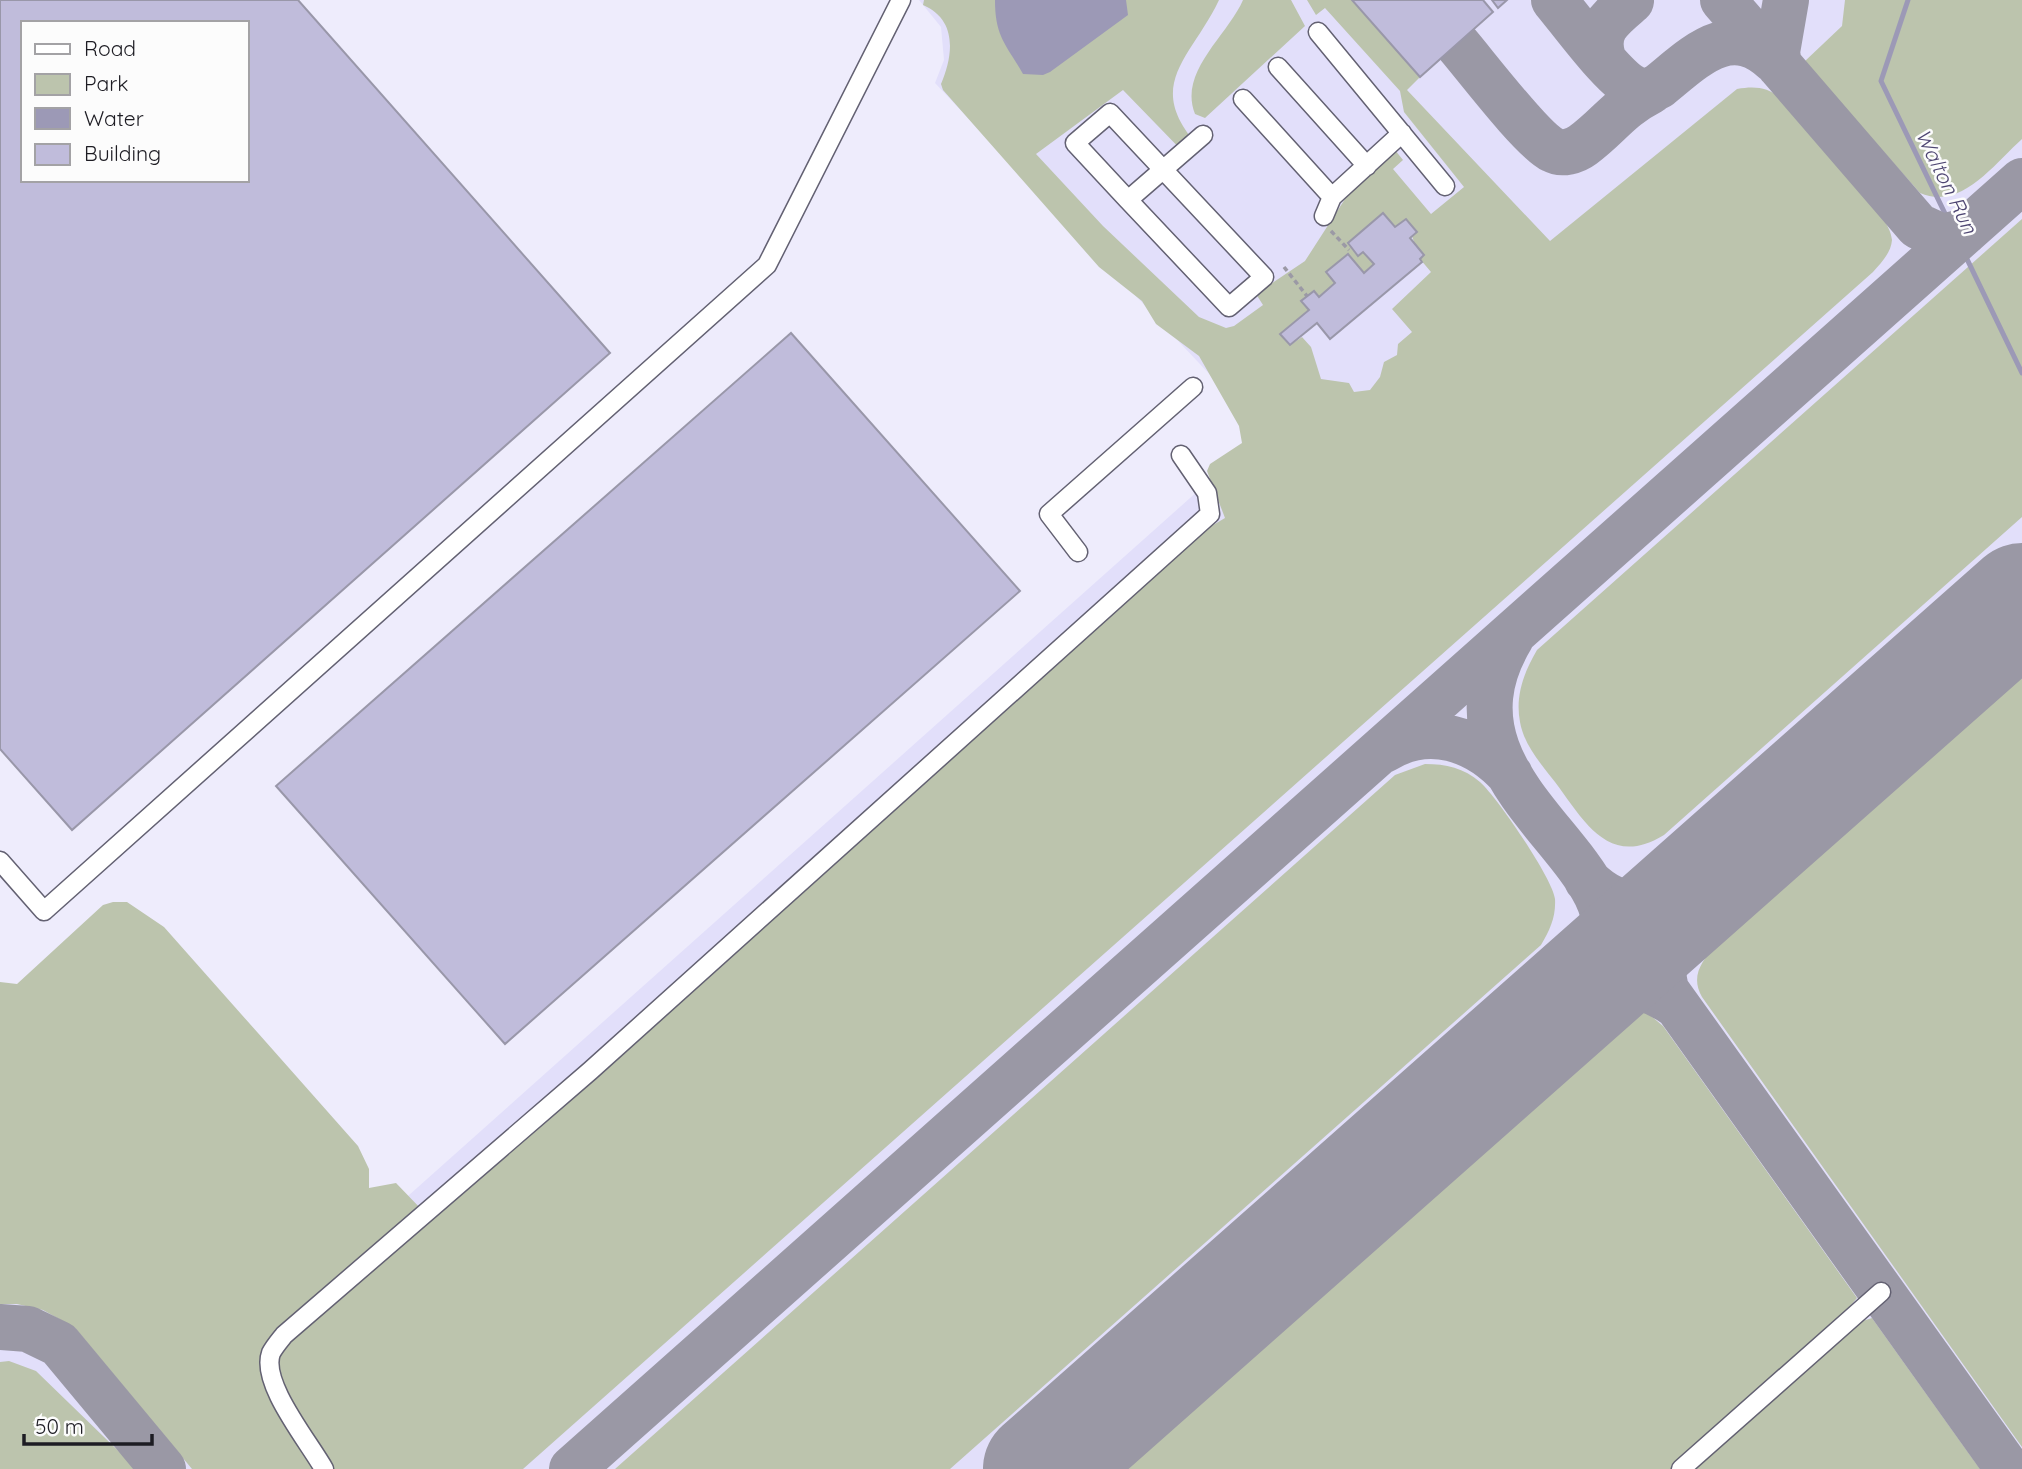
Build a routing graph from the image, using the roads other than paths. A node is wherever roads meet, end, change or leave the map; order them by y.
1 (901, 0) edge
2 (1318, 32) dead end
3 (1278, 67) dead end
4 (1243, 99) dead end
5 (1402, 133) junction
6 (1203, 135) dead end
7 (1367, 166) junction
8 (1164, 169) junction
9 (1446, 186) dead end
10 (1332, 197) junction
11 (1128, 201) junction
12 (1325, 222) road end
13 (1193, 387) dead end
14 (1181, 455) dead end
15 (1078, 552) dead end
16 (0, 861) edge
17 (1881, 1292) dead end
18 (324, 1469) edge
19 (1681, 1469) edge

1 - 16 lane
2 - 5 lane
3 - 7 lane
4 - 10 lane
5 - 7 lane
5 - 9 lane
6 - 8 lane
7 - 10 lane
8 - 11 lane
8 - 11 lane
8 - 11 lane
10 - 12 lane
13 - 15 lane
14 - 18 lane
17 - 19 lane

